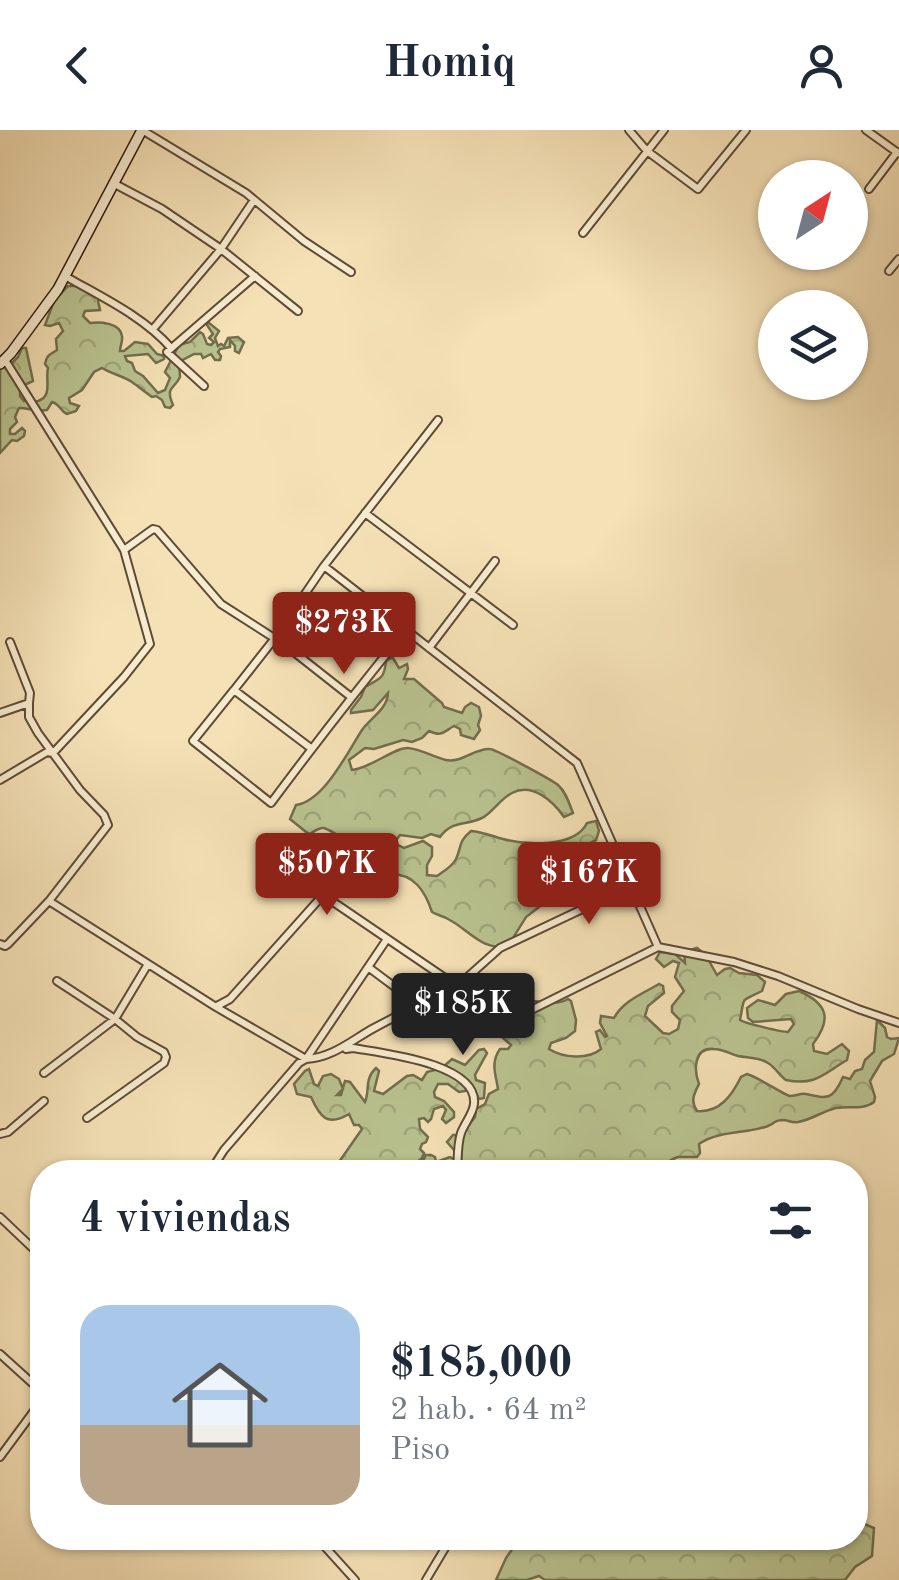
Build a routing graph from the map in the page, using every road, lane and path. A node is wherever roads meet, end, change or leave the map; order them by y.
1 (142, 130) edge
2 (629, 130) edge
3 (664, 130) edge
4 (746, 130) edge
5 (866, 130) edge
6 (647, 151) junction
7 (898, 153) edge
8 (114, 184) junction
9 (869, 189) dead end
10 (254, 200) junction
11 (582, 233) dead end
12 (221, 249) junction
13 (899, 259) edge
14 (889, 271) dead end
15 (351, 272) dead end
16 (65, 276) junction
17 (256, 276) junction
18 (298, 310) dead end
19 (152, 330) junction
20 (171, 348) junction
21 (3, 362) edge
22 (204, 386) dead end
23 (438, 420) dead end
24 (366, 513) junction
25 (124, 550) junction
26 (494, 561) dead end
27 (324, 566) junction
28 (470, 594) junction
29 (513, 624) dead end
30 (406, 630) junction
31 (274, 638) junction
32 (10, 642) dead end
33 (429, 648) junction
34 (234, 690) junction
35 (351, 697) junction
36 (28, 703) junction
37 (13, 708) junction
38 (0, 713) edge
39 (28, 717) junction
40 (312, 749) junction
41 (53, 753) junction
42 (0, 780) edge
43 (372, 850) dead end
44 (631, 886) junction
45 (323, 895) junction
46 (49, 901) junction
47 (386, 939) junction
48 (0, 944) edge
49 (658, 947) junction
50 (148, 964) junction
51 (368, 967) junction
52 (57, 981) dead end
53 (419, 1005) junction
54 (216, 1007) junction
55 (115, 1018) junction
56 (899, 1023) edge
57 (340, 1049) junction
58 (306, 1059) junction
59 (44, 1073) dead end
60 (44, 1102) dead end
61 (87, 1118) dead end
62 (0, 1134) edge
63 (218, 1160) edge
64 (458, 1160) edge
65 (0, 1216) edge
66 (30, 1246) edge
67 (0, 1354) edge
68 (30, 1384) edge
69 (30, 1412) edge
70 (2, 1451) edge
71 (331, 1550) edge
72 (444, 1550) edge
73 (354, 1580) edge
74 (426, 1580) edge

1 - 8 street
1 - 10 street
2 - 6 street
3 - 6 street
4 - 6 street
5 - 7 street
6 - 11 street
7 - 9 street
8 - 12 street
8 - 16 street
10 - 12 street
10 - 15 street
12 - 17 street
12 - 19 street
13 - 14 street
16 - 19 street
16 - 21 street
17 - 18 street
17 - 20 street
19 - 20 street
20 - 22 street
21 - 25 street
23 - 24 street
24 - 27 street
24 - 28 street
25 - 31 street
25 - 41 street
26 - 28 street
27 - 30 street
27 - 31 street
28 - 29 street
28 - 33 street
30 - 33 street
30 - 35 street
31 - 34 street
31 - 35 street
32 - 36 street
33 - 44 street
34 - 40 street
34 - 40 street
35 - 40 street
36 - 37 street
36 - 39 street
37 - 38 street
37 - 39 street
39 - 41 street
41 - 42 street
41 - 46 street
43 - 45 street
44 - 47 street
44 - 49 street
45 - 47 street
45 - 54 street
46 - 48 street
46 - 50 street
47 - 51 street
49 - 53 street
49 - 56 street
50 - 54 street
50 - 55 street
51 - 53 street
51 - 58 street
52 - 55 street
53 - 57 street
54 - 58 street
55 - 59 street
55 - 61 street
57 - 58 street
57 - 64 street
58 - 63 street
60 - 62 street
65 - 66 street
67 - 68 street
69 - 70 street
71 - 73 street
72 - 74 street

